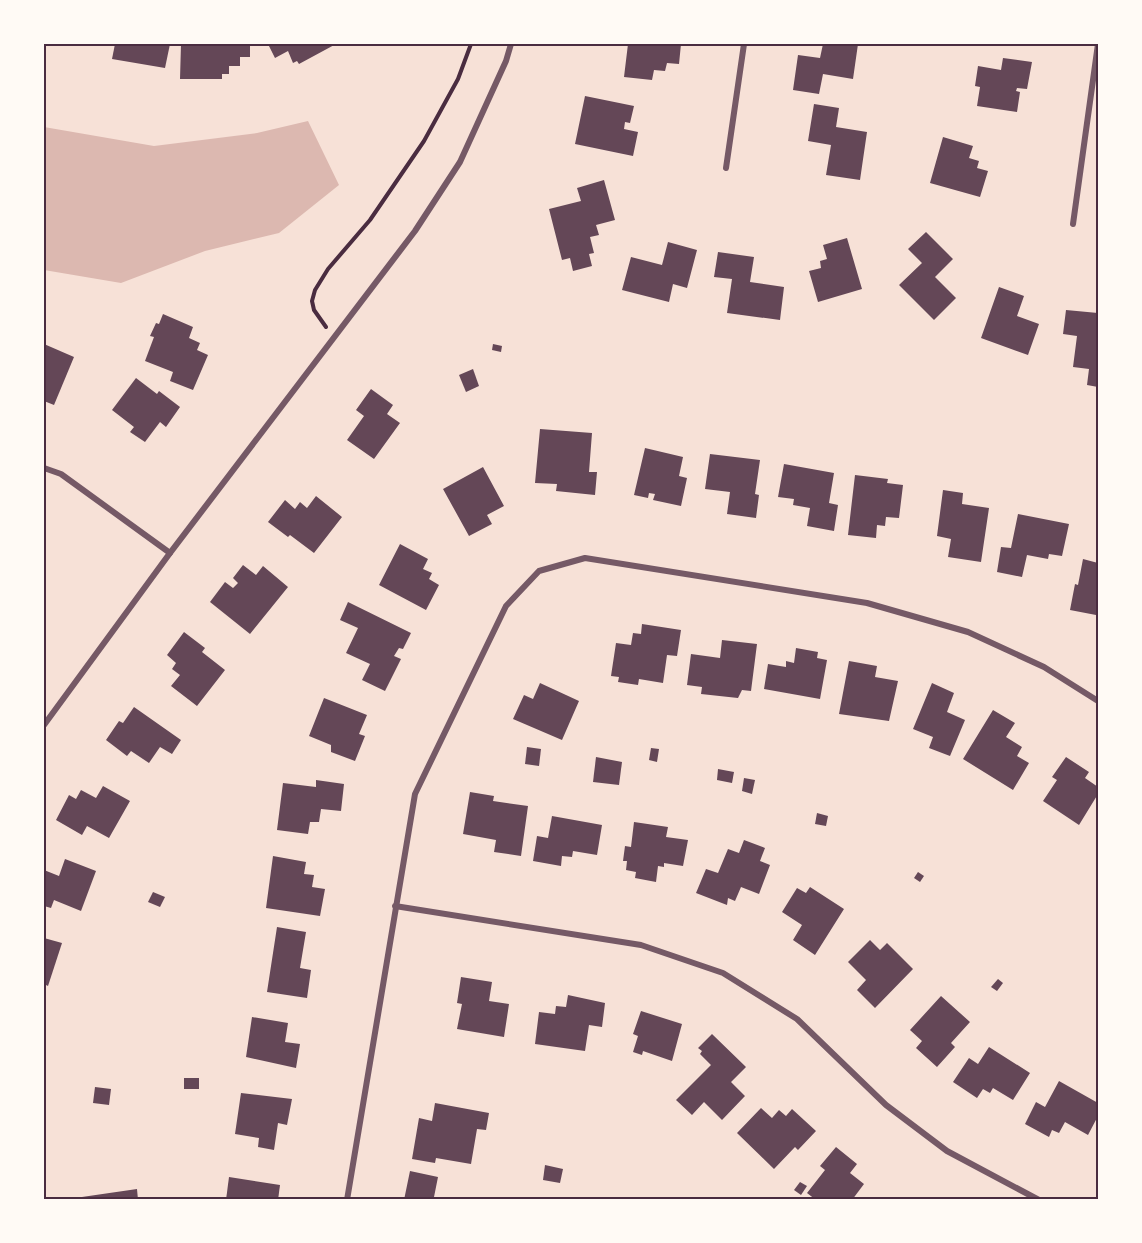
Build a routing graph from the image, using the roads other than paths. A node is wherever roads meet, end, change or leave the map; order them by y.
1 (510, 44) edge
2 (744, 44) edge
3 (1098, 44) edge
4 (726, 168) dead end
5 (1073, 224) dead end
6 (44, 468) edge
7 (170, 553) junction
8 (1098, 701) edge
9 (44, 725) edge
10 (395, 906) junction
11 (347, 1200) edge
12 (1039, 1200) edge

1 - 7 street
2 - 4 street
3 - 5 street
6 - 7 street
7 - 9 street
8 - 10 street
10 - 11 street
10 - 12 street

